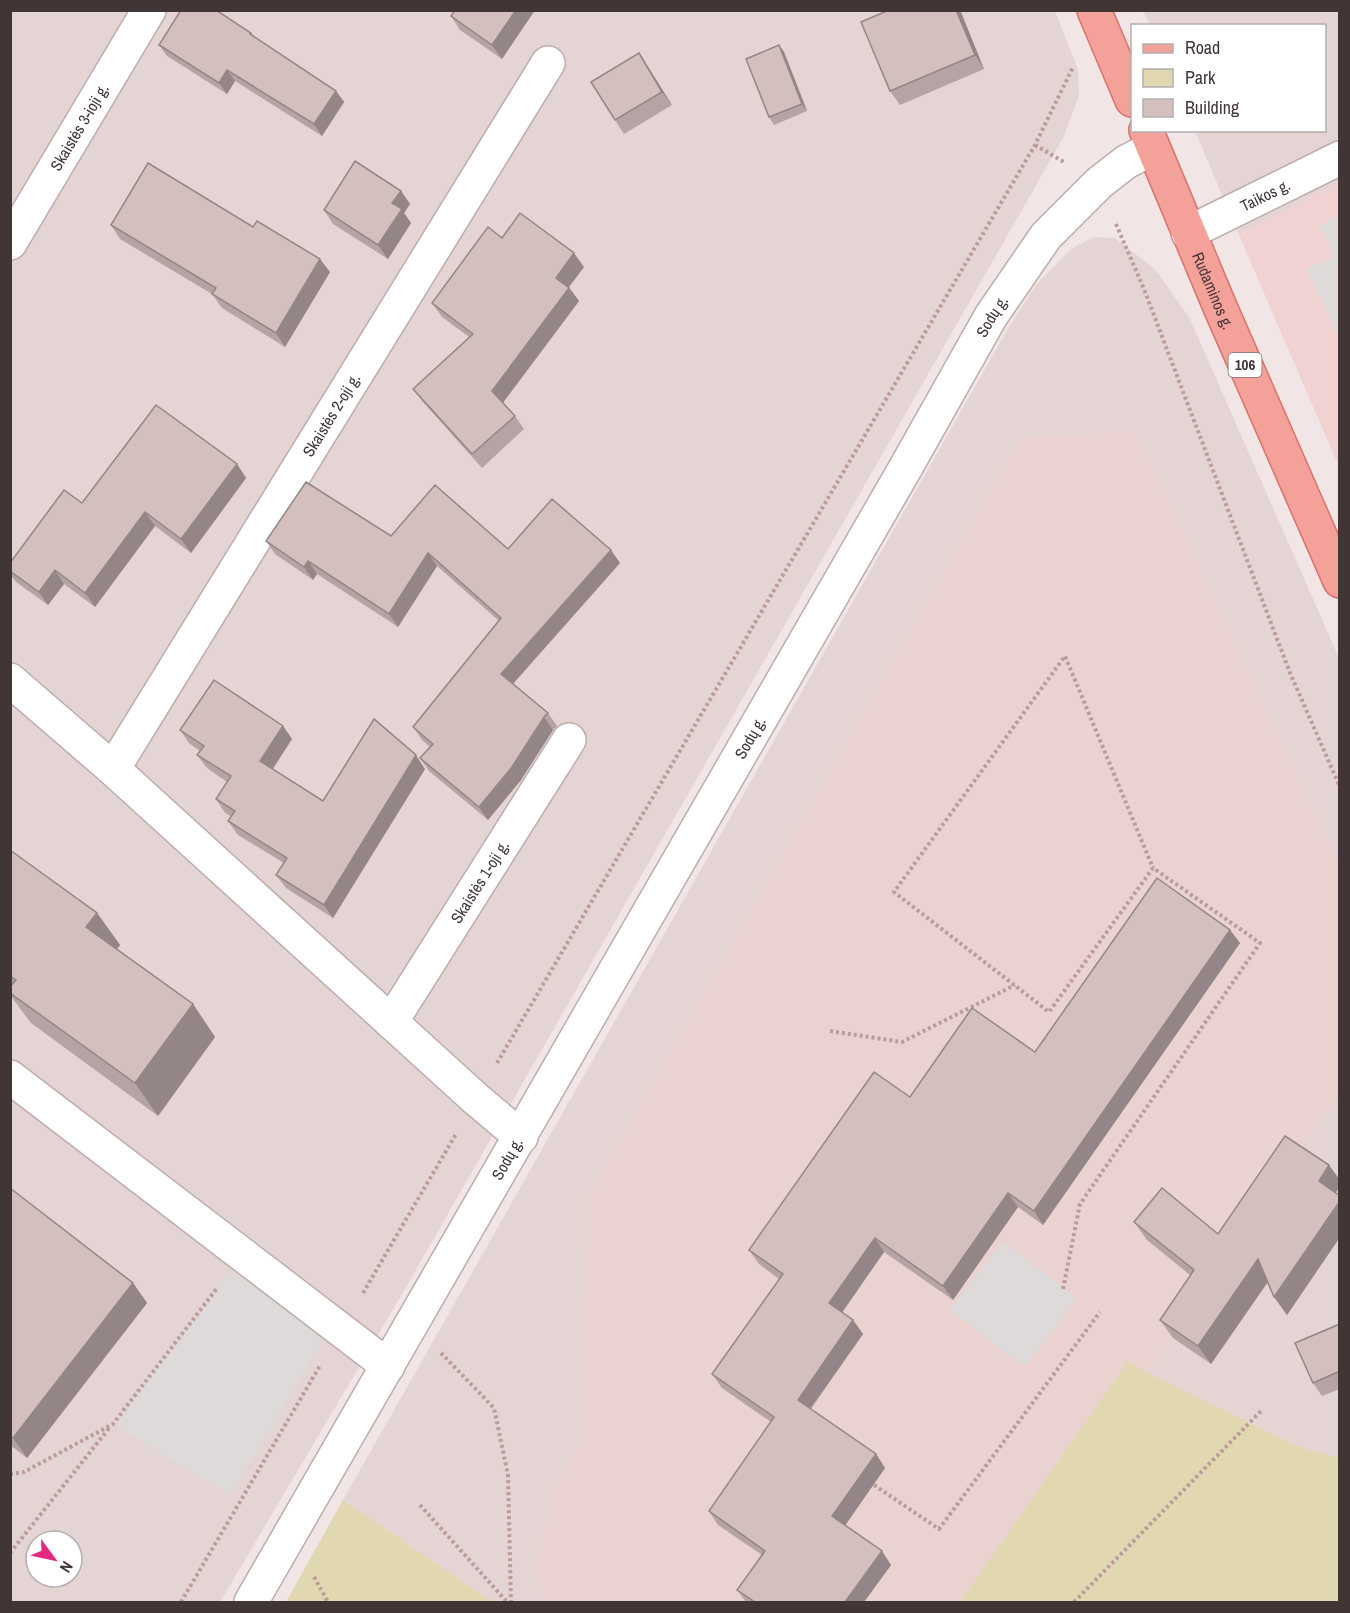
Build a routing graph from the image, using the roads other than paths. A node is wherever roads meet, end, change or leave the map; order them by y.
1 (149, 10) edge
2 (1095, 14) edge
3 (548, 63) dead end
4 (1131, 98) edge
5 (1150, 139) edge
6 (1340, 158) edge
7 (1188, 233) junction
8 (10, 243) edge
9 (1340, 581) edge
10 (10, 680) edge
11 (569, 740) dead end
12 (113, 769) junction
13 (391, 1022) junction
14 (10, 1077) edge
15 (520, 1137) junction
16 (388, 1366) junction
17 (251, 1602) edge

1 - 8 street, Skaistės 3-ioji g.
2 - 4 main road
3 - 12 street, Skaistės 2-oji g.
5 - 7 main road, Rudaminos g. / 106
5 - 15 street, Sodų g.
6 - 7 street, Taikos g.
7 - 9 main road, Rudaminos g. / 106
10 - 12 street
11 - 13 street, Skaistės 1-oji g.
12 - 13 street
13 - 15 street
14 - 16 street
15 - 16 street, Sodų g.
16 - 17 street, Sodų g.

